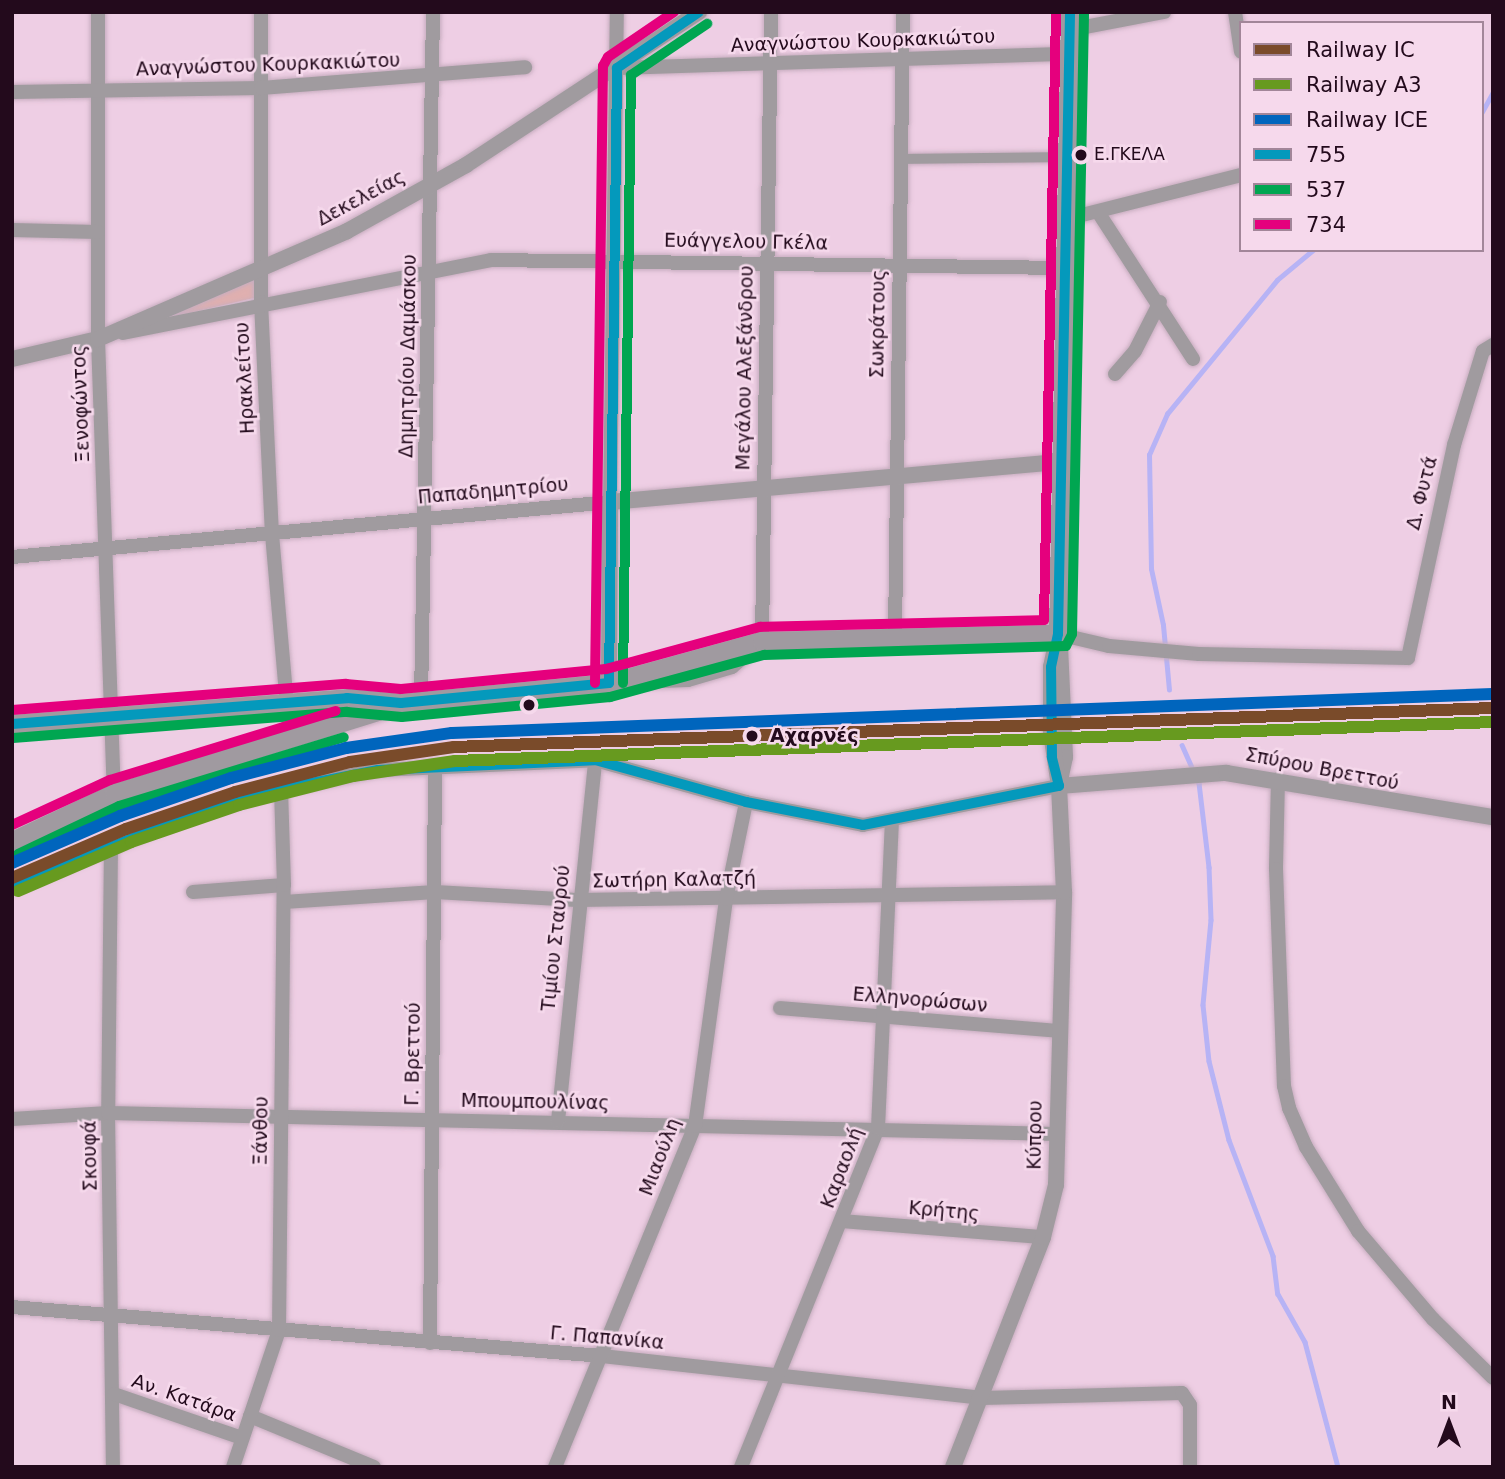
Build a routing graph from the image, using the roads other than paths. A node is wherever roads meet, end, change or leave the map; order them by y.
1 (98, 12) edge
2 (261, 12) edge
3 (433, 12) edge
4 (617, 12) edge
5 (699, 12) edge
6 (771, 12) edge
7 (903, 12) edge
8 (1164, 12) edge
9 (1235, 12) edge
10 (1070, 21) edge
11 (1239, 39) edge
12 (1069, 54) junction
13 (902, 59) junction
14 (771, 63) junction
15 (525, 66) dead end
16 (617, 68) junction
17 (432, 77) junction
18 (261, 88) junction
19 (98, 90) junction
20 (12, 92) edge
21 (1067, 157) junction
22 (901, 159) junction
23 (1239, 177) edge
24 (431, 185) junction
25 (1098, 212) junction
26 (1066, 219) junction
27 (12, 230) edge
28 (98, 232) junction
29 (613, 259) junction
30 (766, 262) junction
31 (898, 265) junction
32 (1065, 268) junction
33 (428, 269) junction
34 (261, 272) junction
35 (261, 302) junction
36 (1160, 302) junction
37 (98, 339) junction
38 (1493, 345) edge
39 (12, 359) edge
40 (1193, 359) dead end
41 (1115, 374) dead end
42 (1061, 462) junction
43 (895, 477) junction
44 (762, 489) junction
45 (610, 502) junction
46 (424, 518) junction
47 (272, 534) junction
48 (105, 546) junction
49 (12, 557) edge
50 (1058, 634) junction
51 (895, 637) junction
52 (762, 641) junction
53 (609, 683) junction
54 (421, 700) junction
55 (287, 703) junction
56 (401, 703) junction
57 (110, 719) junction
58 (12, 724) edge
59 (289, 741) junction
60 (595, 760) junction
61 (435, 766) junction
62 (1278, 779) junction
63 (1059, 786) junction
64 (281, 789) junction
65 (114, 793) junction
66 (746, 802) junction
67 (1493, 817) edge
68 (892, 821) junction
69 (12, 842) edge
70 (111, 844) junction
71 (284, 886) junction
72 (12, 887) edge
73 (1064, 891) junction
74 (193, 892) dead end
75 (435, 892) junction
76 (888, 896) junction
77 (726, 899) junction
78 (578, 900) junction
79 (284, 902) junction
80 (780, 1008) dead end
81 (884, 1016) junction
82 (1057, 1031) junction
83 (108, 1113) junction
84 (280, 1116) junction
85 (12, 1119) edge
86 (431, 1119) junction
87 (558, 1121) junction
88 (695, 1126) junction
89 (878, 1128) junction
90 (1057, 1134) junction
91 (842, 1221) junction
92 (1043, 1237) junction
93 (12, 1307) edge
94 (112, 1316) junction
95 (279, 1330) junction
96 (430, 1343) junction
97 (602, 1356) junction
98 (780, 1376) junction
99 (1493, 1378) edge
100 (114, 1394) junction
101 (981, 1398) junction
102 (250, 1416) junction
103 (242, 1438) junction
104 (113, 1467) edge
105 (233, 1467) edge
106 (374, 1467) edge
107 (555, 1467) edge
108 (741, 1467) edge
109 (953, 1467) edge
110 (1190, 1467) edge

1 - 19 street, Ξενοφώντος
2 - 18 street, Ηρακλείτου
3 - 17 street, Δημητρίου Δαμάσκου
4 - 16 street
5 - 16 street, Δεκελείας
6 - 14 street, Μεγάλου Αλεξάνδρου
7 - 13 street, Σωκράτους
8 - 10 street
9 - 11 street
10 - 12 main road
12 - 13 street, Αναγνώστου Κουρκακιώτου
12 - 21 main road
13 - 14 street, Αναγνώστου Κουρκακιώτου
13 - 22 street, Σωκράτους
14 - 16 street, Αναγνώστου Κουρκακιώτου
14 - 30 street, Μεγάλου Αλεξάνδρου
15 - 17 street, Αναγνώστου Κουρκακιώτου
16 - 24 street, Δεκελείας
16 - 29 street
17 - 18 street, Αναγνώστου Κουρκακιώτου
17 - 24 street, Δημητρίου Δαμάσκου
18 - 19 street, Αναγνώστου Κουρκακιώτου
18 - 34 street, Ηρακλείτου
19 - 20 street, Αναγνώστου Κουρκακιώτου
19 - 28 street, Ξενοφώντος
21 - 22 street
21 - 26 main road
22 - 31 street, Σωκράτους
23 - 25 street
24 - 33 street, Δημητρίου Δαμάσκου
24 - 34 street, Δεκελείας
25 - 26 street
25 - 36 street
26 - 32 main road
27 - 28 street
28 - 37 street, Ξενοφώντος
29 - 30 street, Ευάγγελου Γκέλα
29 - 33 street, Ευάγγελου Γκέλα
29 - 45 street
30 - 31 street, Ευάγγελου Γκέλα
30 - 44 street, Μεγάλου Αλεξάνδρου
31 - 32 street, Ευάγγελου Γκέλα
31 - 43 street, Σωκράτους
32 - 42 main road
33 - 35 street, Ευάγγελου Γκέλα
33 - 46 street, Δημητρίου Δαμάσκου
34 - 35 street, Ηρακλείτου
34 - 37 street, Δεκελείας
35 - 37 street, Ευάγγελου Γκέλα
35 - 47 street, Ηρακλείτου
36 - 40 street
36 - 41 street
37 - 39 street, Δεκελείας
37 - 48 street, Ξενοφώντος
38 - 50 street, Δ. Φυτά
42 - 43 street, Παπαδημητρίου
42 - 50 main road
43 - 44 street, Παπαδημητρίου
43 - 51 street, Σωκράτους
44 - 45 street, Παπαδημητρίου
44 - 52 street, Μεγάλου Αλεξάνδρου
45 - 46 street, Παπαδημητρίου
45 - 53 street
46 - 47 street, Παπαδημητρίου
46 - 54 street, Δημητρίου Δαμάσκου
47 - 48 street, Παπαδημητρίου
47 - 55 street, Ηρακλείτου
48 - 49 street, Παπαδημητρίου
48 - 57 street, Ξενοφώντος
50 - 51 main road
50 - 63 street, Κύπρου
51 - 52 main road
52 - 53 main road
53 - 54 main road
54 - 56 main road
55 - 56 main road
55 - 57 main road
55 - 59 street, Ηρακλείτου
56 - 59 main road
57 - 58 main road
57 - 65 street, Ξενοφώντος
59 - 65 main road
60 - 61 street
60 - 66 street
60 - 78 street, Τιμίου Σταυρού
61 - 64 street
61 - 75 street, Γ. Βρεττού
62 - 63 street, Σπύρου Βρεττού
62 - 67 street, Σπύρου Βρεττού
62 - 99 street
63 - 68 street
63 - 73 street, Κύπρου
64 - 70 street
64 - 71 street, Ξάνθου
65 - 69 main road
66 - 68 street
66 - 77 street, Μιαούλη
68 - 76 street, Καραολή
70 - 72 street
70 - 83 street, Σκουφά
71 - 74 street
71 - 79 street, Ξάνθου
73 - 76 street, Σωτήρη Καλατζή
73 - 82 street, Κύπρου
75 - 78 street, Σωτήρη Καλατζή
75 - 79 street, Σωτήρη Καλατζή
75 - 86 street, Γ. Βρεττού
76 - 77 street, Σωτήρη Καλατζή
76 - 81 street, Καραολή
77 - 78 street, Σωτήρη Καλατζή
77 - 88 street, Μιαούλη
78 - 87 street, Τιμίου Σταυρού
79 - 84 street, Ξάνθου
80 - 81 street, Ελληνορώσων
81 - 82 street, Ελληνορώσων
81 - 89 street, Καραολή
82 - 90 street, Κύπρου
83 - 84 street, Μπουμπουλίνας
83 - 85 street, Μπουμπουλίνας
83 - 94 street, Σκουφά
84 - 86 street, Μπουμπουλίνας
84 - 95 street, Ξάνθου
86 - 87 street, Μπουμπουλίνας
86 - 96 street, Γ. Βρεττού
87 - 88 street, Μπουμπουλίνας
88 - 89 street, Μπουμπουλίνας
88 - 97 street, Μιαούλη
89 - 90 street, Μπουμπουλίνας
89 - 91 street, Καραολή
90 - 92 street, Κύπρου
91 - 92 street, Κρήτης
91 - 98 street, Καραολή
92 - 101 street, Κύπρου
93 - 94 street, Γ. Παπανίκα
94 - 95 street, Γ. Παπανίκα
94 - 100 street, Σκουφά
95 - 96 street, Γ. Παπανίκα
95 - 102 street, Ξάνθου
96 - 97 street, Γ. Παπανίκα
97 - 98 street, Γ. Παπανίκα
97 - 107 street, Μιαούλη
98 - 101 street, Γ. Παπανίκα
98 - 108 street, Καραολή
100 - 103 street, Αν. Κατάρα
100 - 104 street, Σκουφά
101 - 109 street, Κύπρου
101 - 110 street, Γ. Παπανίκα
102 - 103 street, Ξάνθου
102 - 106 street, Αν. Κατάρα
103 - 105 street, Ξάνθου

